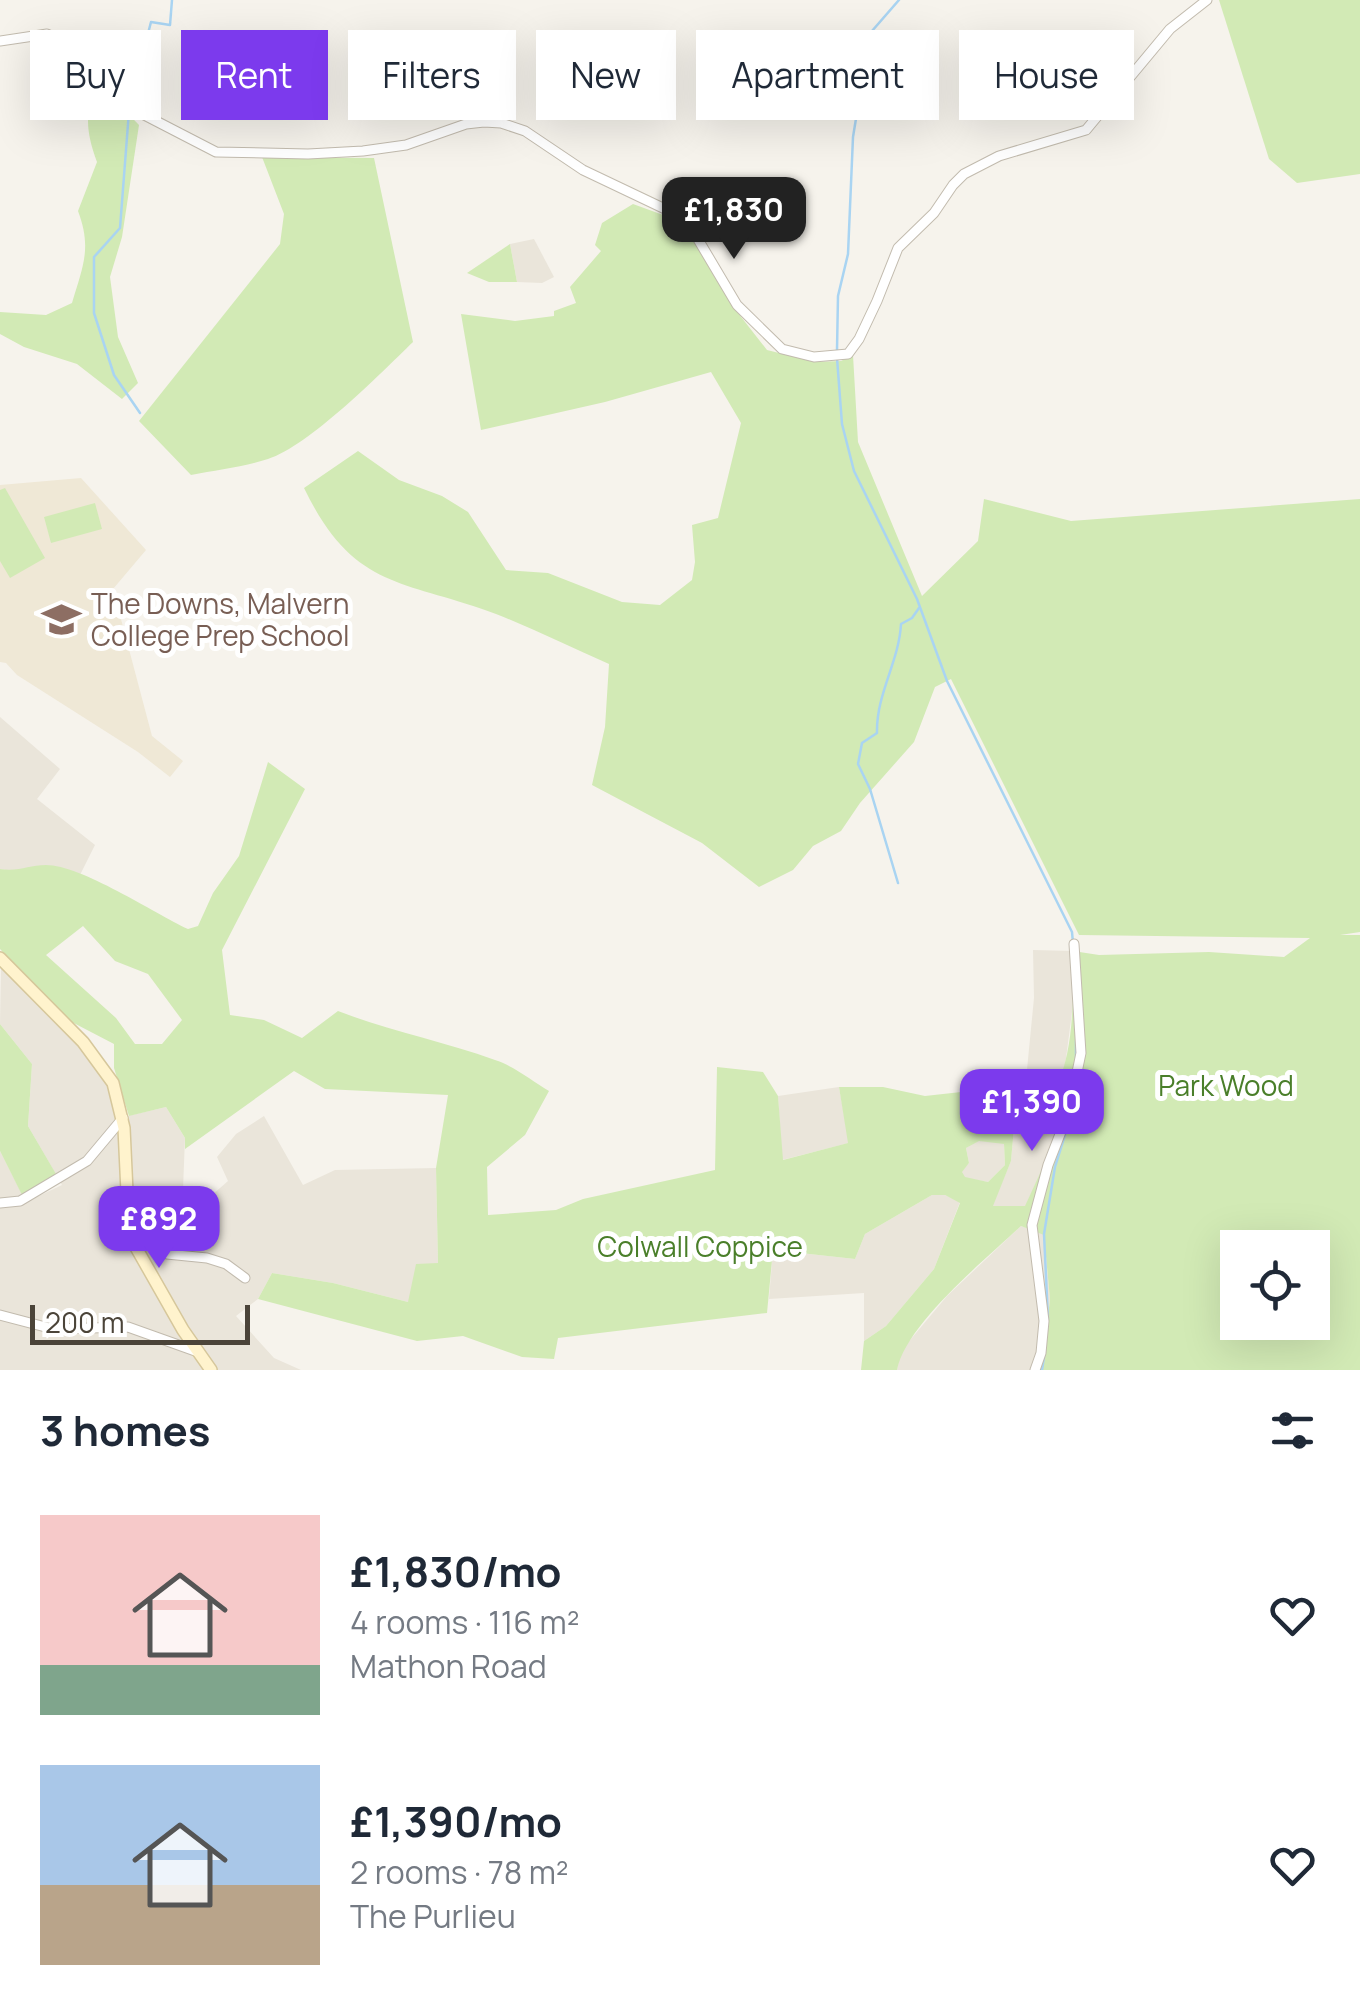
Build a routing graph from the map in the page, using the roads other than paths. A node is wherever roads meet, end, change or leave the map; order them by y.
1 (1207, 0) edge
2 (0, 41) edge
3 (1074, 944) dead end
4 (0, 958) edge
5 (122, 1118) junction
6 (0, 1204) edge
7 (126, 1224) junction
8 (246, 1278) dead end
9 (0, 1315) edge
10 (198, 1352) junction
11 (212, 1370) edge
12 (1035, 1370) edge

1 - 2 street
3 - 12 street
4 - 5 main road
5 - 6 street
5 - 7 main road
7 - 8 street
7 - 10 main road
9 - 10 street
10 - 11 main road

